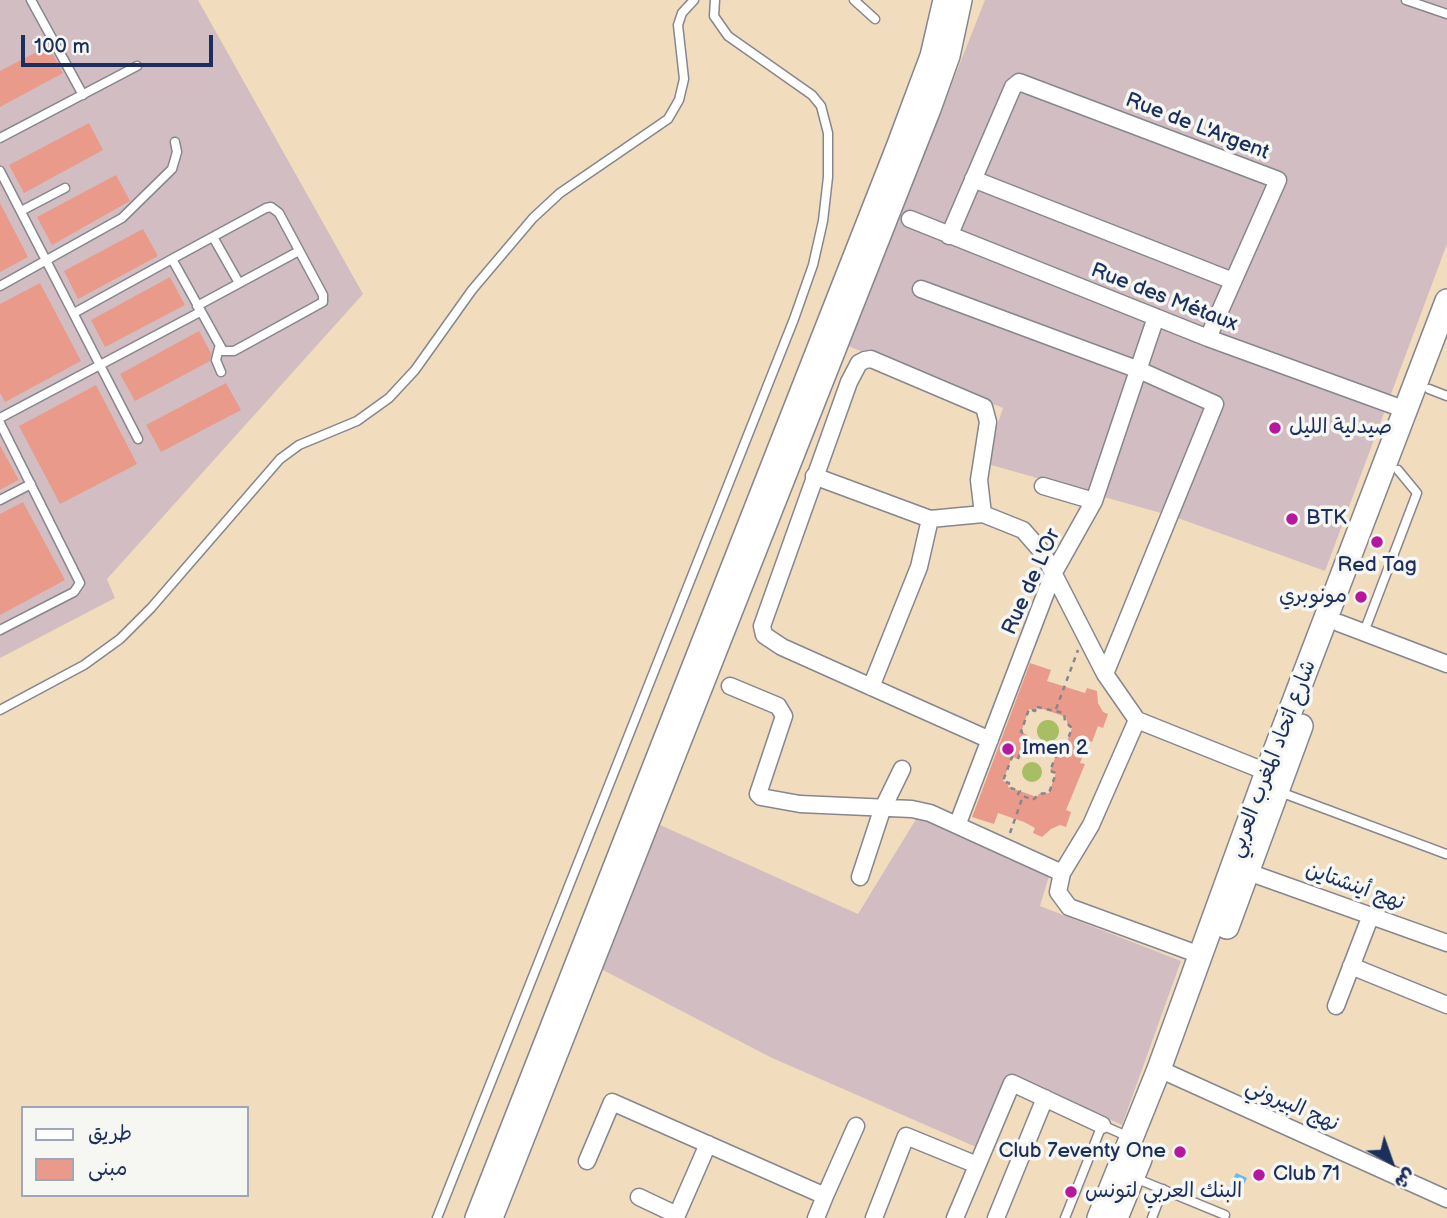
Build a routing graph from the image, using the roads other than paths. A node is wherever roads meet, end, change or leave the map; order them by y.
1 (31, 0) edge
2 (694, 0) edge
3 (715, 0) edge
4 (853, 0) edge
5 (944, 0) edge
6 (961, 0) edge
7 (1406, 0) edge
8 (1447, 14) edge
9 (875, 19) dead end
10 (137, 66) dead end
11 (83, 95) junction
12 (0, 138) edge
13 (175, 142) dead end
14 (0, 171) edge
15 (973, 179) junction
16 (65, 188) dead end
17 (21, 211) junction
18 (909, 219) dead end
19 (949, 236) junction
20 (214, 237) junction
21 (299, 251) junction
22 (173, 259) junction
23 (47, 261) junction
24 (1233, 281) junction
25 (239, 284) junction
26 (0, 286) edge
27 (921, 289) dead end
28 (1447, 300) edge
29 (199, 309) junction
30 (74, 313) junction
31 (1156, 317) junction
32 (1208, 338) junction
33 (1447, 344) edge
34 (219, 348) junction
35 (100, 365) junction
36 (1139, 370) junction
37 (221, 372) dead end
38 (1438, 392) edge
39 (1406, 410) junction
40 (0, 421) edge
41 (138, 439) dead end
42 (1398, 470) junction
43 (814, 476) junction
44 (31, 484) junction
45 (1043, 486) dead end
46 (0, 500) edge
47 (1094, 501) junction
48 (983, 514) junction
49 (930, 519) junction
50 (1053, 574) junction
51 (1339, 623) junction
52 (0, 630) edge
53 (1364, 632) junction
54 (1447, 664) edge
55 (1105, 674) junction
56 (730, 686) dead end
57 (871, 687) junction
58 (0, 710) edge
59 (1137, 720) junction
60 (990, 740) junction
61 (902, 769) dead end
62 (1272, 781) junction
63 (882, 810) junction
64 (958, 823) junction
65 (1446, 854) edge
66 (1248, 872) junction
67 (1062, 873) junction
68 (860, 877) dead end
69 (1371, 915) junction
70 (1447, 943) edge
71 (1200, 955) junction
72 (1351, 966) junction
73 (1447, 1005) edge
74 (1336, 1006) dead end
75 (1166, 1072) junction
76 (1045, 1098) junction
77 (1102, 1125) junction
78 (856, 1126) dead end
79 (1132, 1138) junction
80 (708, 1144) junction
81 (587, 1161) dead end
82 (977, 1166) junction
83 (1133, 1177) junction
84 (1163, 1189) junction
85 (825, 1196) junction
86 (639, 1197) dead end
87 (1447, 1199) edge
88 (1224, 1215) dead end
89 (680, 1217) edge
90 (436, 1218) edge
91 (476, 1218) edge
92 (492, 1218) edge
93 (816, 1218) edge
94 (874, 1218) edge
95 (954, 1218) edge
96 (996, 1218) edge
97 (1065, 1218) edge
98 (1099, 1218) edge
99 (1116, 1218) edge
100 (1152, 1218) edge

1 - 11 lane
2 - 58 lane
3 - 90 lane
4 - 9 lane
5 - 91 street
6 - 92 street
7 - 8 lane
10 - 11 lane
11 - 12 lane
13 - 23 lane
14 - 17 lane
15 - 19 street
15 - 24 street
15 - 24 street, Rue de L'Argent
16 - 17 lane
17 - 23 lane
18 - 19 street, Rue des Métaux
19 - 31 street, Rue des Métaux
20 - 21 lane
20 - 22 lane
20 - 25 lane
21 - 25 lane
21 - 34 lane
22 - 29 lane
22 - 30 lane
23 - 26 lane
23 - 30 lane
24 - 32 street, Rue de L'Argent
25 - 29 lane
27 - 36 street
28 - 39 main road, شارع اتحاد المغرب العربي
29 - 34 lane
29 - 35 lane
30 - 35 lane
31 - 32 street, Rue des Métaux
31 - 36 street, Rue de L'Or
32 - 39 street, Rue des Métaux
33 - 38 main road, شارع اتحاد المغرب العربي
34 - 37 lane
35 - 40 lane
35 - 41 lane
36 - 47 street, Rue de L'Or
36 - 55 street
38 - 42 main road, شارع اتحاد المغرب العربي
39 - 62 main road, شارع اتحاد المغرب العربي
40 - 44 lane
42 - 51 main road, شارع اتحاد المغرب العربي
42 - 53 lane
43 - 48 street
43 - 49 street
43 - 57 street
44 - 46 lane
44 - 52 lane
45 - 47 street
47 - 50 street, Rue de L'Or
48 - 49 street
48 - 50 street
49 - 57 street
50 - 55 street
50 - 60 street, Rue de L'Or
51 - 53 street
51 - 62 main road, شارع اتحاد المغرب العربي
53 - 54 street
55 - 59 street
56 - 63 street
57 - 60 street
59 - 62 street
59 - 67 street
60 - 64 street, Rue de L'Or
61 - 63 street
62 - 65 lane
62 - 66 main road, شارع اتحاد المغرب العربي
62 - 71 main road, شارع اتحاد المغرب العربي
63 - 64 street
63 - 68 street
64 - 67 street
66 - 69 street, نهج أينشتاين
66 - 75 main road, شارع اتحاد المغرب العربي
67 - 71 street
69 - 70 street, نهج أينشتاين
69 - 72 street
71 - 75 main road, شارع اتحاد المغرب العربي
72 - 73 street
72 - 74 street
75 - 79 main road, شارع اتحاد المغرب العربي
75 - 83 main road, شارع اتحاد المغرب العربي
75 - 87 street, نهج البيروني
76 - 77 street
76 - 82 street
76 - 96 street
77 - 79 lane
77 - 97 lane
78 - 85 street
79 - 98 main road, شارع اتحاد المغرب العربي
80 - 81 street
80 - 85 street
80 - 89 street
82 - 94 street
82 - 95 street
83 - 84 lane
83 - 99 main road, شارع اتحاد المغرب العربي
84 - 88 lane
84 - 100 lane
85 - 93 street
86 - 89 street

